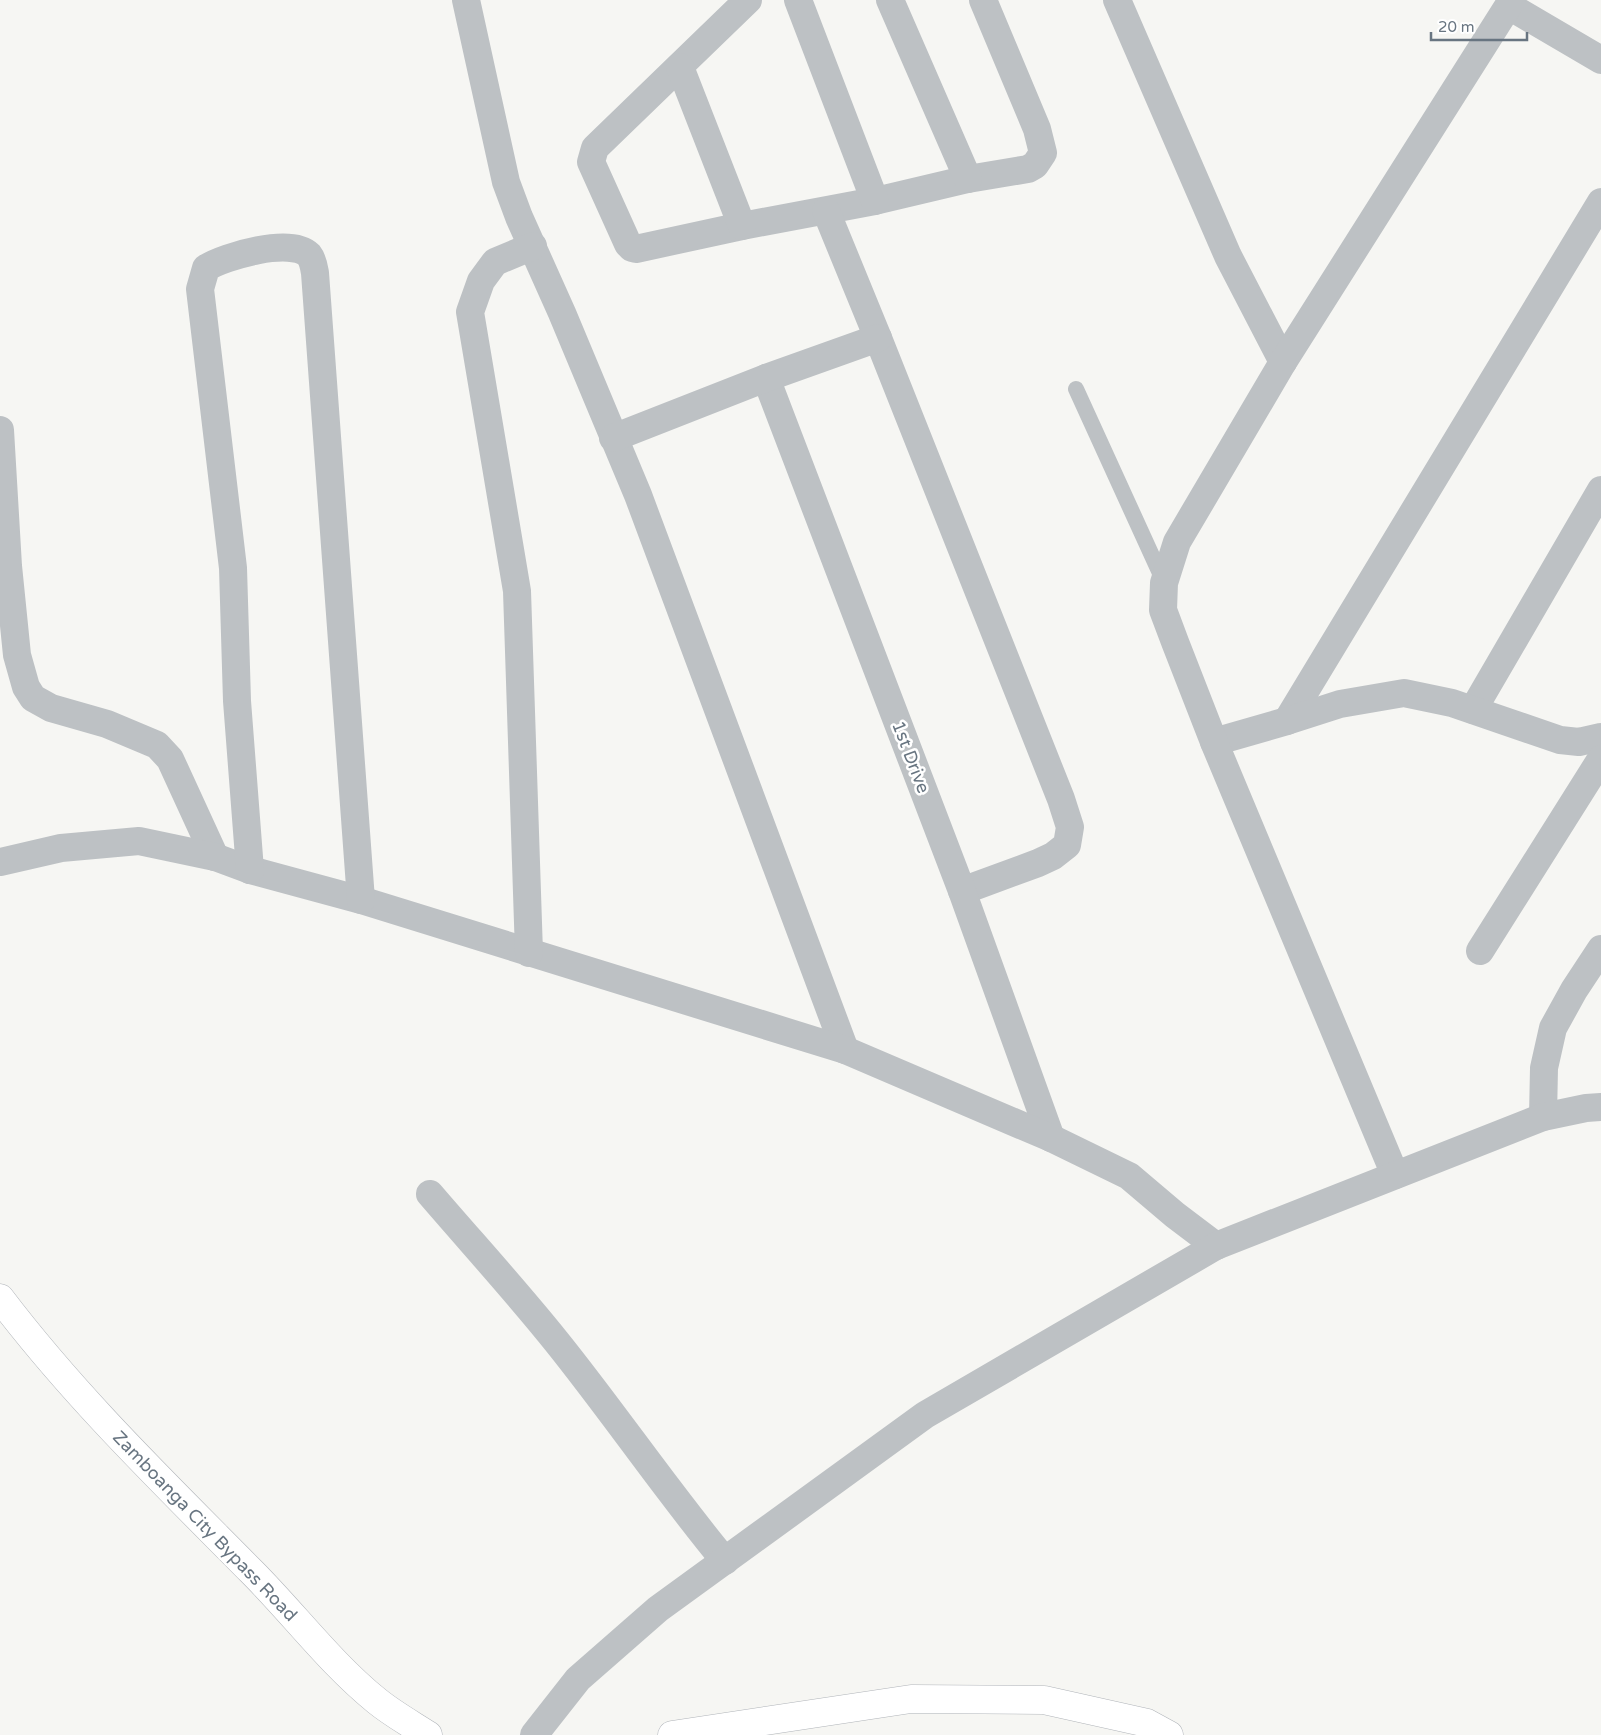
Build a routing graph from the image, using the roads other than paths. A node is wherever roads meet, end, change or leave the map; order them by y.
1 (466, 0) edge
2 (748, 0) edge
3 (798, 0) edge
4 (890, 0) edge
5 (983, 0) edge
6 (1117, 0) edge
7 (1510, 3) edge
8 (1601, 60) edge
9 (680, 67) junction
10 (968, 179) junction
11 (874, 201) junction
12 (1601, 202) edge
13 (826, 211) junction
14 (742, 226) junction
15 (533, 246) junction
16 (878, 338) junction
17 (1283, 362) junction
18 (766, 378) junction
19 (1076, 389) dead end
20 (0, 430) edge
21 (613, 438) junction
22 (1601, 490) edge
23 (1164, 583) junction
24 (1473, 710) junction
25 (1287, 721) junction
26 (1601, 738) edge
27 (1214, 742) junction
28 (1601, 759) edge
29 (215, 857) junction
30 (0, 862) edge
31 (250, 870) junction
32 (962, 891) junction
33 (361, 900) junction
34 (1601, 949) edge
35 (1480, 951) dead end
36 (529, 953) junction
37 (845, 1050) junction
38 (1601, 1107) edge
39 (1543, 1117) junction
40 (1051, 1138) junction
41 (1395, 1175) junction
42 (430, 1194) dead end
43 (1216, 1246) junction
44 (0, 1298) edge
45 (725, 1561) junction
46 (428, 1735) edge
47 (534, 1735) edge
48 (672, 1735) edge
49 (1169, 1735) edge

1 - 15 street
2 - 9 street
3 - 11 street
4 - 10 street
5 - 10 street
6 - 17 street
7 - 8 street
7 - 17 street
9 - 14 street
9 - 14 street
10 - 11 street
11 - 13 street
12 - 25 street
13 - 14 street
13 - 16 street
15 - 21 street
15 - 36 street
16 - 18 street
16 - 32 street
17 - 23 street
18 - 21 street
18 - 32 street, 1st Drive
19 - 23 lane
20 - 29 street
21 - 37 street
22 - 24 street
23 - 27 street
24 - 25 street
24 - 26 street
25 - 27 street
27 - 41 street
28 - 35 street
29 - 30 street
29 - 31 street
31 - 33 street
31 - 33 street
32 - 40 street, 1st Drive
33 - 36 street
34 - 39 street
36 - 37 street
37 - 40 street
38 - 39 street
39 - 41 street
40 - 43 street
41 - 43 street
42 - 45 street
43 - 45 street
44 - 46 main road, Zamboanga City Bypass Road
45 - 47 street
48 - 49 main road

